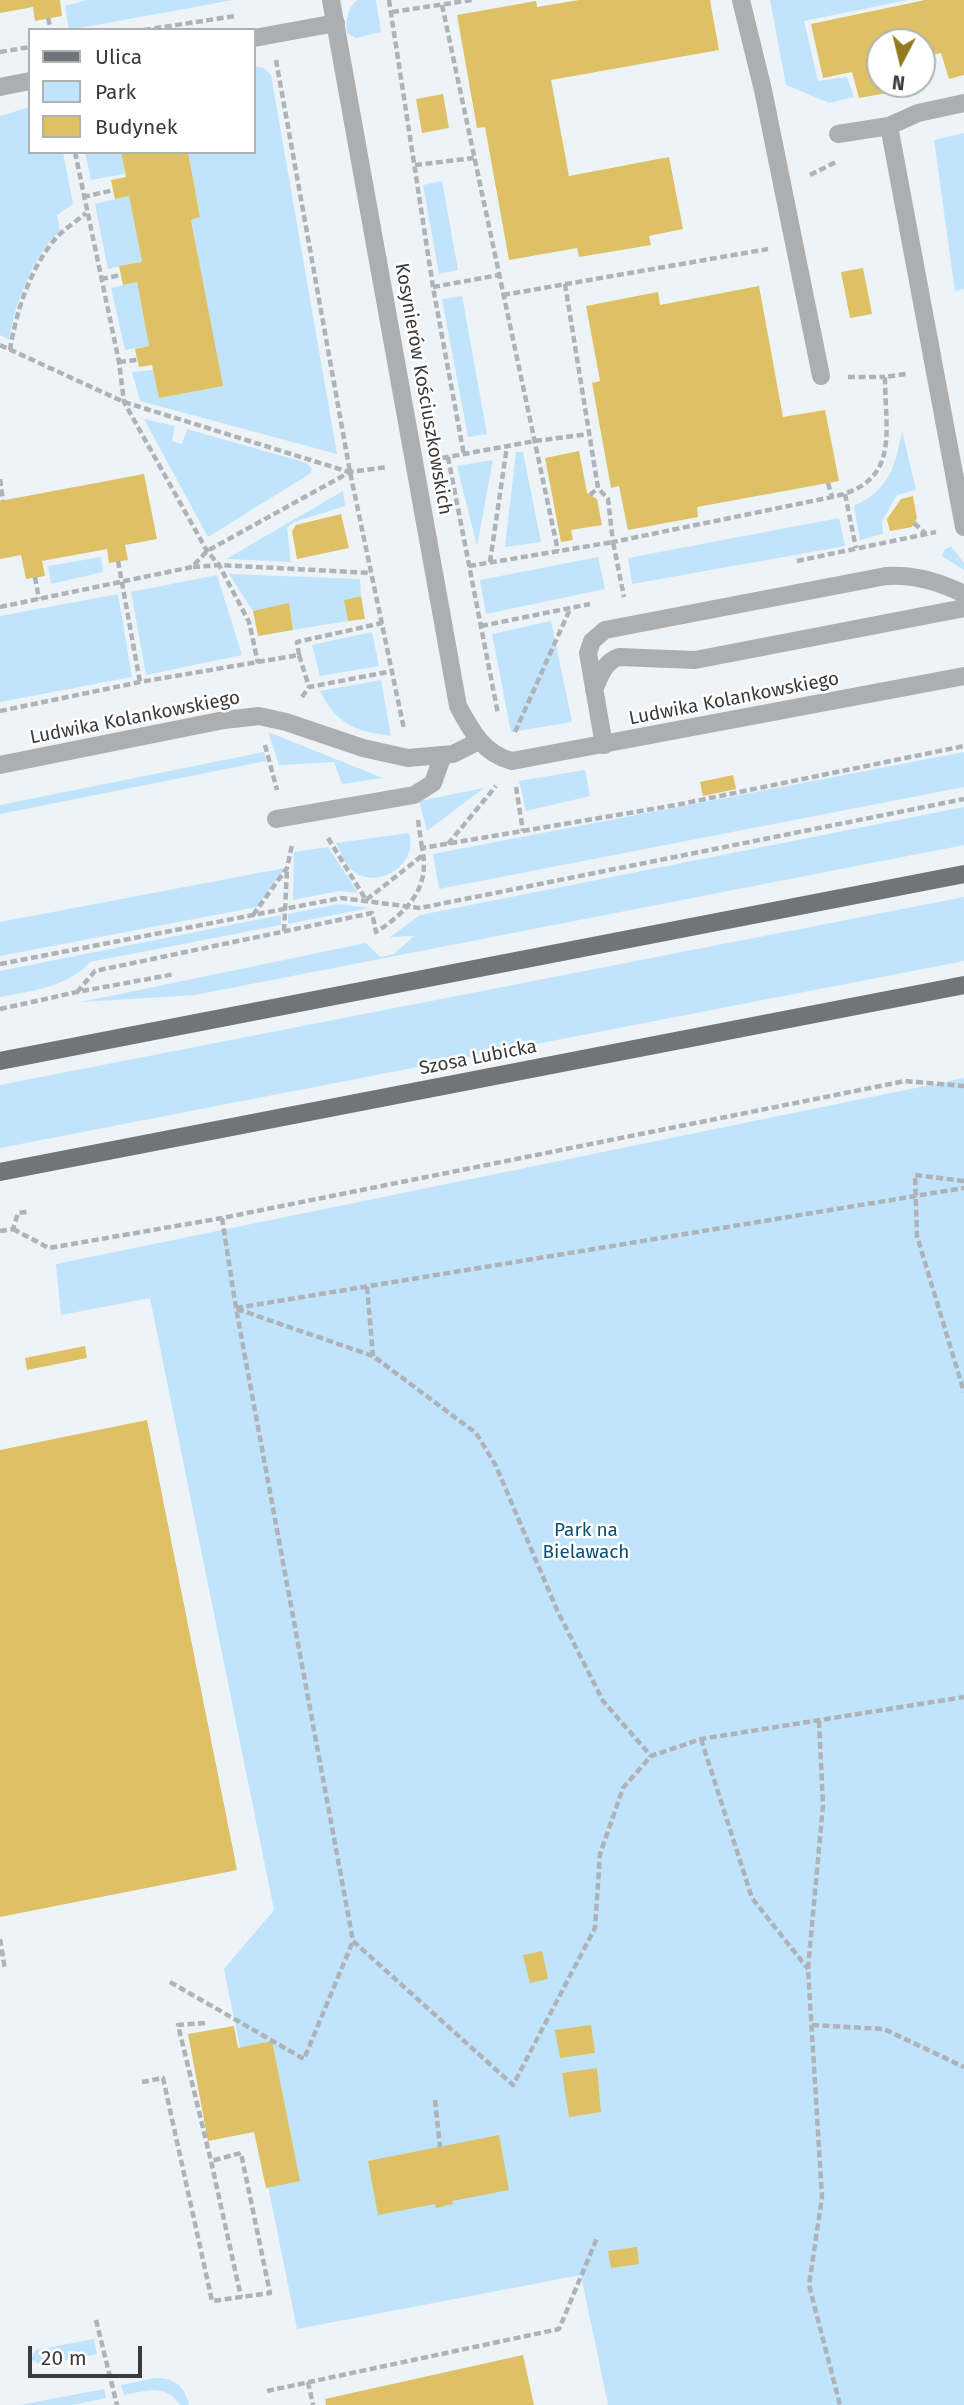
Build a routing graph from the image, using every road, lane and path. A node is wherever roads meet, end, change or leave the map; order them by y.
1 (331, 0) edge
2 (389, 0) edge
3 (472, 0) edge
4 (741, 0) edge
5 (442, 5) junction
6 (391, 12) junction
7 (237, 16) dead end
8 (48, 18) dead end
9 (336, 23) junction
10 (50, 28) edge
11 (157, 28) edge
12 (256, 38) edge
13 (28, 47) edge
14 (0, 52) edge
15 (264, 58) dead end
16 (28, 81) edge
17 (0, 87) edge
18 (964, 103) edge
19 (889, 126) junction
20 (838, 134) dead end
21 (75, 154) edge
22 (474, 158) junction
23 (415, 165) junction
24 (114, 190) dead end
25 (83, 197) junction
26 (86, 213) junction
27 (794, 244) junction
28 (121, 275) dead end
29 (499, 275) junction
30 (101, 279) junction
31 (565, 284) junction
32 (433, 287) junction
33 (503, 295) junction
34 (0, 345) edge
35 (10, 350) junction
36 (137, 360) dead end
37 (119, 362) junction
38 (934, 369) junction
39 (821, 376) joint
40 (885, 377) junction
41 (124, 402) junction
42 (589, 434) junction
43 (535, 441) junction
44 (508, 446) junction
45 (464, 455) junction
46 (448, 457) junction
47 (416, 463) junction
48 (350, 472) junction
49 (0, 479) edge
50 (828, 483) dead end
51 (598, 488) junction
52 (845, 494) junction
53 (590, 495) dead end
54 (832, 497) junction
55 (3, 501) dead end
56 (914, 523) dead end
57 (964, 527) edge
58 (926, 534) dead end
59 (612, 542) junction
60 (856, 549) dead end
61 (207, 551) junction
62 (558, 551) junction
63 (118, 561) dead end
64 (490, 562) junction
65 (219, 565) junction
66 (469, 566) junction
67 (192, 567) junction
68 (372, 573) junction
69 (35, 577) dead end
70 (124, 581) junction
71 (964, 594) edge
72 (624, 597) dead end
73 (39, 599) junction
74 (0, 607) edge
75 (964, 608) edge
76 (570, 609) dead end
77 (382, 623) junction
78 (299, 655) junction
79 (258, 663) junction
80 (393, 671) junction
81 (964, 677) edge
82 (140, 682) junction
83 (309, 687) junction
84 (594, 690) junction
85 (0, 710) edge
86 (258, 716) junction
87 (286, 722) junction
88 (479, 741) junction
89 (604, 746) junction
90 (964, 746) edge
91 (443, 755) junction
92 (511, 757) junction
93 (408, 758) junction
94 (0, 765) edge
95 (414, 795) junction
96 (964, 799) edge
97 (312, 812) junction
98 (279, 818) joint
99 (523, 831) junction
100 (447, 844) junction
101 (422, 848) junction
102 (424, 855) junction
103 (287, 868) junction
104 (964, 874) edge
105 (366, 900) junction
106 (408, 908) junction
107 (286, 909) junction
108 (253, 915) junction
109 (284, 932) junction
110 (0, 964) edge
111 (175, 974) dead end
112 (964, 985) edge
113 (77, 992) junction
114 (0, 1009) edge
115 (0, 1060) edge
116 (964, 1086) edge
117 (0, 1172) edge
118 (964, 1181) edge
119 (964, 1188) edge
120 (916, 1196) junction
121 (27, 1212) dead end
122 (222, 1218) junction
123 (13, 1228) junction
124 (0, 1231) edge
125 (367, 1287) junction
126 (236, 1308) junction
127 (373, 1356) junction
128 (964, 1392) edge
129 (964, 1697) edge
130 (819, 1721) junction
131 (701, 1739) junction
132 (651, 1756) junction
133 (0, 1940) edge
134 (353, 1941) junction
135 (808, 1969) junction
136 (5, 1970) dead end
137 (170, 1982) dead end
138 (205, 2024) dead end
139 (812, 2025) junction
140 (964, 2067) edge
141 (142, 2082) dead end
142 (435, 2100) dead end
143 (440, 2147) dead end
144 (211, 2161) junction
145 (597, 2238) dead end
146 (241, 2297) junction
147 (96, 2319) dead end
148 (308, 2382) junction
149 (267, 2391) dead end
150 (117, 2405) edge
151 (313, 2405) edge
152 (840, 2405) edge

1 - 9 street, Kosynierów Kościuszkowskich
2 - 6 path
3 - 5 path
4 - 27 street
5 - 6 path
5 - 22 path
6 - 23 path
7 - 11 path
8 - 10 path
9 - 12 street
9 - 47 street, Kosynierów Kościuszkowskich
13 - 14 path
15 - 48 path
16 - 17 street
18 - 19 street
19 - 20 street
19 - 38 street
21 - 25 path
22 - 23 path
22 - 29 path
23 - 32 path
24 - 25 path
25 - 26 path
26 - 30 path
26 - 35 path
27 - 31 path
27 - 39 street
28 - 30 path
29 - 32 path
29 - 33 path
30 - 37 path
31 - 33 path
31 - 42 path
32 - 45 path
33 - 43 path
34 - 35 path
35 - 41 path
36 - 37 path
37 - 41 path
38 - 40 path
38 - 57 street
39 - 40 path
40 - 52 path
41 - 48 path
41 - 61 path
42 - 43 path
42 - 51 path
43 - 44 path
43 - 62 path
44 - 45 path
44 - 64 path
45 - 46 path
46 - 47 path
46 - 66 path
47 - 48 path
47 - 88 street, Kosynierów Kościuszkowskich
48 - 61 path
48 - 68 path
49 - 55 path
50 - 54 path
51 - 53 path
51 - 59 path
52 - 54 path
52 - 60 path
54 - 59 path
56 - 58 path
59 - 62 path
59 - 72 path
61 - 65 path
61 - 67 path
62 - 64 path
63 - 70 path
64 - 66 path
65 - 67 path
65 - 68 path
65 - 79 path
66 - 92 path
67 - 70 path
68 - 77 path
69 - 73 path
70 - 73 path
70 - 82 path
71 - 84 street
73 - 74 path
75 - 84 street
76 - 92 path
77 - 78 path
77 - 80 path
78 - 79 path
78 - 83 path
79 - 82 path
80 - 83 path
80 - 93 path
81 - 89 street, Ludwika Kolankowskiego
82 - 85 path
83 - 87 path
84 - 89 street
86 - 87 street, Ludwika Kolankowskiego
86 - 94 street, Ludwika Kolankowskiego
86 - 98 path
87 - 93 street, Ludwika Kolankowskiego
88 - 91 street, Ludwika Kolankowskiego
88 - 92 street, Kosynierów Kościuszkowskich
89 - 92 street, Ludwika Kolankowskiego
90 - 99 path
91 - 93 street, Ludwika Kolankowskiego
91 - 95 street
92 - 99 path
92 - 100 path
95 - 97 street
95 - 101 path
96 - 106 path
97 - 98 street
97 - 103 path
97 - 105 path
99 - 100 path
100 - 101 path
101 - 102 path
102 - 105 path
102 - 106 path
103 - 107 path
103 - 108 path
104 - 115 main road
105 - 106 path
105 - 107 path
106 - 109 path
107 - 108 path
107 - 109 path
108 - 110 path
109 - 113 path
111 - 113 path
112 - 117 main road, Szosa Lubicka
113 - 114 path
116 - 122 path
118 - 120 path
119 - 120 path
120 - 125 path
120 - 128 path
121 - 123 path
122 - 123 path
122 - 126 path
123 - 124 path
125 - 126 path
125 - 127 path
126 - 127 path
126 - 134 path
127 - 132 path
129 - 130 path
130 - 131 path
130 - 135 path
131 - 132 path
131 - 135 path
132 - 134 path
133 - 136 path
134 - 137 path
135 - 139 path
138 - 144 path
139 - 140 path
139 - 152 path
141 - 146 path
142 - 143 path
144 - 146 path
144 - 146 path
145 - 148 path
147 - 150 path
148 - 149 path
148 - 151 path

